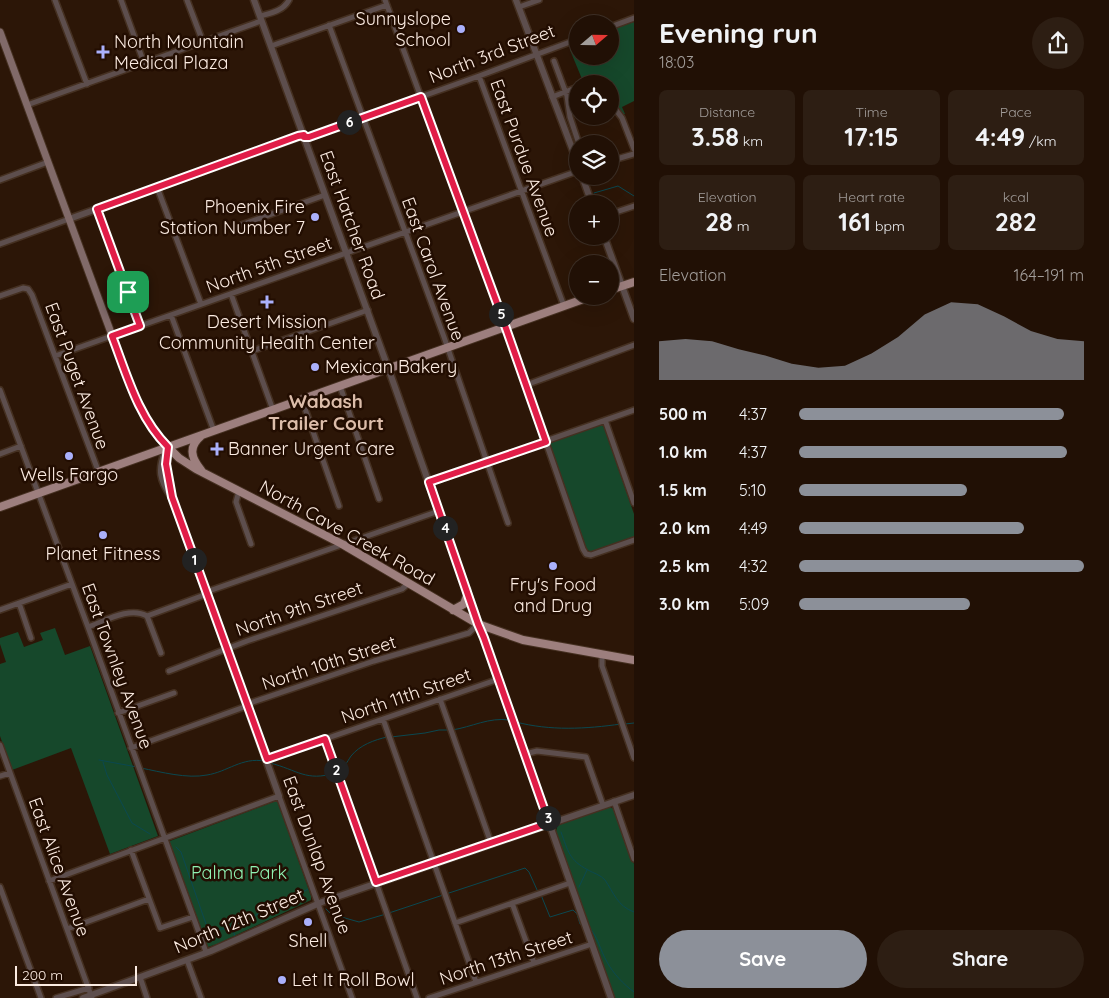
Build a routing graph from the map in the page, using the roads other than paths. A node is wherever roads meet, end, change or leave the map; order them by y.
1 (55, 0) edge
2 (121, 0) edge
3 (187, 0) edge
4 (254, 0) edge
5 (289, 0) edge
6 (516, 0) edge
7 (540, 0) edge
8 (386, 2) edge
9 (519, 7) junction
10 (634, 18) edge
11 (260, 19) junction
12 (619, 24) edge
13 (329, 25) junction
14 (0, 32) edge
15 (203, 42) junction
16 (569, 42) edge
17 (271, 46) junction
18 (536, 54) junction
19 (554, 61) dead end
20 (144, 63) junction
21 (479, 76) junction
22 (87, 84) junction
23 (569, 90) edge
24 (565, 91) junction
25 (552, 96) junction
26 (421, 97) junction
27 (27, 105) junction
28 (619, 114) edge
29 (363, 117) junction
30 (576, 135) edge
31 (304, 136) junction
32 (569, 140) edge
33 (634, 149) edge
34 (634, 154) edge
35 (619, 158) edge
36 (48, 162) junction
37 (569, 174) edge
38 (0, 180) edge
39 (157, 187) junction
40 (522, 191) junction
41 (325, 195) junction
42 (634, 206) edge
43 (97, 209) junction
44 (619, 211) edge
45 (464, 212) junction
46 (69, 219) junction
47 (241, 225) dead end
48 (405, 232) junction
49 (0, 244) edge
50 (607, 245) edge
51 (346, 253) junction
52 (634, 282) edge
53 (622, 286) junction
54 (619, 287) edge
55 (231, 294) junction
56 (0, 296) edge
57 (201, 304) junction
58 (569, 304) edge
59 (564, 306) junction
60 (368, 310) junction
61 (171, 315) junction
62 (634, 319) edge
63 (140, 326) junction
64 (506, 327) junction
65 (112, 336) junction
66 (634, 345) edge
67 (447, 348) junction
68 (252, 351) junction
69 (55, 356) junction
70 (389, 368) junction
71 (526, 385) junction
72 (340, 386) junction
73 (0, 390) edge
74 (302, 400) junction
75 (2, 402) edge
76 (273, 410) junction
77 (634, 410) edge
78 (605, 420) junction
79 (214, 431) junction
80 (203, 434) junction
81 (546, 442) junction
82 (21, 446) junction
83 (168, 447) junction
84 (0, 454) edge
85 (488, 463) junction
86 (99, 473) junction
87 (204, 474) junction
88 (429, 482) junction
89 (239, 491) junction
90 (38, 493) junction
91 (380, 499) dead end
92 (634, 503) edge
93 (340, 506) dead end
94 (0, 507) edge
95 (439, 511) junction
96 (508, 523) dead end
97 (634, 540) edge
98 (252, 544) dead end
99 (342, 544) junction
100 (409, 583) junction
101 (72, 584) junction
102 (466, 590) junction
103 (206, 593) junction
104 (19, 603) junction
105 (0, 610) edge
106 (453, 610) junction
107 (147, 616) junction
108 (478, 624) junction
109 (88, 627) junction
110 (31, 638) dead end
111 (227, 649) junction
112 (161, 653) dead end
113 (602, 655) junction
114 (634, 660) edge
115 (169, 671) dead end
116 (499, 679) junction
117 (174, 692) dead end
118 (440, 699) junction
119 (248, 706) junction
120 (118, 713) junction
121 (383, 719) junction
122 (325, 739) junction
123 (0, 745) edge
124 (132, 748) junction
125 (525, 754) junction
126 (634, 758) edge
127 (267, 759) junction
128 (3, 761) edge
129 (10, 773) junction
130 (0, 776) edge
131 (634, 794) edge
132 (280, 796) junction
133 (614, 801) junction
134 (603, 805) junction
135 (549, 823) junction
136 (164, 838) junction
137 (491, 844) junction
138 (131, 850) junction
139 (634, 859) edge
140 (434, 863) junction
141 (49, 881) junction
142 (376, 882) junction
143 (570, 883) junction
144 (0, 887) edge
145 (149, 899) junction
146 (318, 904) junction
147 (512, 904) junction
148 (192, 917) junction
149 (455, 923) junction
150 (67, 929) junction
151 (592, 944) junction
152 (206, 952) junction
153 (187, 960) junction
154 (534, 963) junction
155 (140, 977) junction
156 (476, 982) junction
157 (88, 988) junction
158 (92, 997) edge
159 (41, 998) edge
160 (56, 998) edge
161 (83, 998) edge
162 (147, 998) edge
163 (201, 998) edge
164 (352, 998) edge
165 (417, 998) edge
166 (429, 998) edge
167 (611, 998) edge

1 - 22 street
2 - 20 street
3 - 15 street
4 - 11 street, East Hatcher Road
5 - 11 street
6 - 9 street
7 - 9 street
8 - 13 street
8 - 26 street
9 - 18 street
10 - 12 street
11 - 15 street
11 - 17 street, East Hatcher Road
13 - 17 street
13 - 29 street, East Carol Avenue
14 - 27 main road
15 - 20 street
16 - 18 street, North 3rd Street
17 - 31 street, East Hatcher Road
18 - 21 street, North 3rd Street
18 - 25 street
19 - 24 street
20 - 22 street
21 - 26 street, North 3rd Street
21 - 40 street, East Purdue Avenue
22 - 27 street
23 - 24 street
24 - 25 street
24 - 30 street
25 - 32 street
26 - 29 street, North 3rd Street
26 - 45 street
27 - 36 main road
28 - 33 street
29 - 31 street, North 3rd Street
29 - 48 street, East Carol Avenue
31 - 39 street, North 3rd Street
31 - 41 street, East Hatcher Road
34 - 35 street
36 - 38 street
36 - 46 main road
37 - 40 street, North 5th Street
39 - 43 street, North 3rd Street
39 - 57 street
40 - 45 street, North 5th Street
40 - 59 street, East Purdue Avenue
41 - 47 street
41 - 51 street, East Hatcher Road
42 - 44 street
43 - 46 street, North 3rd Street
43 - 63 street
45 - 48 street, North 5th Street
45 - 64 street
46 - 49 street, North 3rd Street
46 - 65 main road
48 - 51 street, North 5th Street
48 - 67 street, East Carol Avenue
50 - 53 street
51 - 55 street, North 5th Street
51 - 60 street, East Hatcher Road
52 - 53 main road
53 - 54 main road
53 - 62 street
55 - 57 street, North 5th Street
55 - 68 street
56 - 69 street, East Puget Avenue
57 - 61 street, North 5th Street
58 - 59 main road
59 - 64 main road
60 - 68 street
60 - 70 street, East Hatcher Road
61 - 63 street, North 5th Street
61 - 79 street
63 - 65 street, North 5th Street
64 - 67 main road
64 - 71 street
65 - 69 street, North 5th Street
65 - 83 main road
66 - 71 street
67 - 70 main road
67 - 85 street, East Carol Avenue
68 - 76 street
69 - 86 street, East Puget Avenue
70 - 72 main road
70 - 88 street, East Hatcher Road
71 - 81 street
72 - 74 main road
72 - 91 street
73 - 75 street, East Townley Avenue
74 - 76 main road
74 - 93 street
75 - 82 street, East Townley Avenue
76 - 79 main road
77 - 78 street
78 - 81 street
78 - 92 street
79 - 80 main road
80 - 83 main road
80 - 87 main road
81 - 85 street
81 - 97 street
82 - 84 street
82 - 90 street, East Townley Avenue
83 - 86 main road
83 - 87 main road, North Cave Creek Road
83 - 103 street, East Dunlap Avenue
85 - 88 street
85 - 96 street, East Carol Avenue
86 - 90 main road
87 - 89 main road, North Cave Creek Road
88 - 95 street, East Hatcher Road
89 - 98 street
89 - 99 main road, North Cave Creek Road
90 - 94 main road
90 - 101 street, East Townley Avenue
95 - 99 street
95 - 102 street, East Hatcher Road
99 - 100 main road, North Cave Creek Road
99 - 103 street
100 - 106 main road, North Cave Creek Road
100 - 111 street, North 9th Street
101 - 104 street
101 - 109 street, East Townley Avenue
102 - 106 main road
102 - 108 street, East Hatcher Road
103 - 107 street
103 - 111 street, East Dunlap Avenue
104 - 105 street
104 - 110 street
106 - 108 main road, North Cave Creek Road
107 - 109 street
107 - 112 street
108 - 113 main road, North Cave Creek Road
108 - 116 street, East Hatcher Road
108 - 119 street, North 10th Street
109 - 120 street, East Townley Avenue
111 - 115 street, North 9th Street
111 - 119 street, East Dunlap Avenue
113 - 114 main road, North Cave Creek Road
113 - 126 street
116 - 118 street, North 11th Street
116 - 125 street, East Hatcher Road
117 - 120 street
118 - 121 street, North 11th Street
118 - 137 street
119 - 124 street, North 10th Street
119 - 127 street, East Dunlap Avenue
120 - 124 street, East Townley Avenue
121 - 122 street, North 11th Street
121 - 140 street
122 - 127 street, North 11th Street
122 - 142 street
123 - 128 street, East Alice Avenue
124 - 136 street, East Townley Avenue
125 - 134 street
125 - 135 street, East Hatcher Road
127 - 132 street, East Dunlap Avenue
128 - 129 street, East Alice Avenue
129 - 130 street
129 - 141 street, East Alice Avenue
131 - 133 street, North 12th Street
132 - 136 street
132 - 146 street, East Dunlap Avenue
133 - 134 street, North 12th Street
133 - 139 street
134 - 135 street, North 12th Street
135 - 137 street, North 12th Street
135 - 143 street, East Hatcher Road
136 - 138 street
136 - 148 street, East Townley Avenue
137 - 140 street, North 12th Street
138 - 141 street
138 - 145 street
140 - 142 street, North 12th Street
140 - 149 street
141 - 150 street, East Alice Avenue
142 - 146 street, North 12th Street
142 - 165 street
143 - 147 street
143 - 151 street, East Hatcher Road
144 - 159 street
145 - 148 street
145 - 150 street
146 - 152 street, North 12th Street
146 - 164 street, East Dunlap Avenue
147 - 149 street
147 - 154 street
148 - 152 street, East Townley Avenue
149 - 156 street
150 - 157 street, East Alice Avenue
151 - 154 street, North 13th Street
151 - 167 street, East Hatcher Road
152 - 153 street, North 12th Street
153 - 155 street, North 12th Street
153 - 163 street
154 - 156 street, North 13th Street
155 - 158 street, North 12th Street
155 - 162 street
156 - 166 street, North 13th Street
157 - 158 street, East Alice Avenue
157 - 160 street
158 - 161 street, North 12th Street

